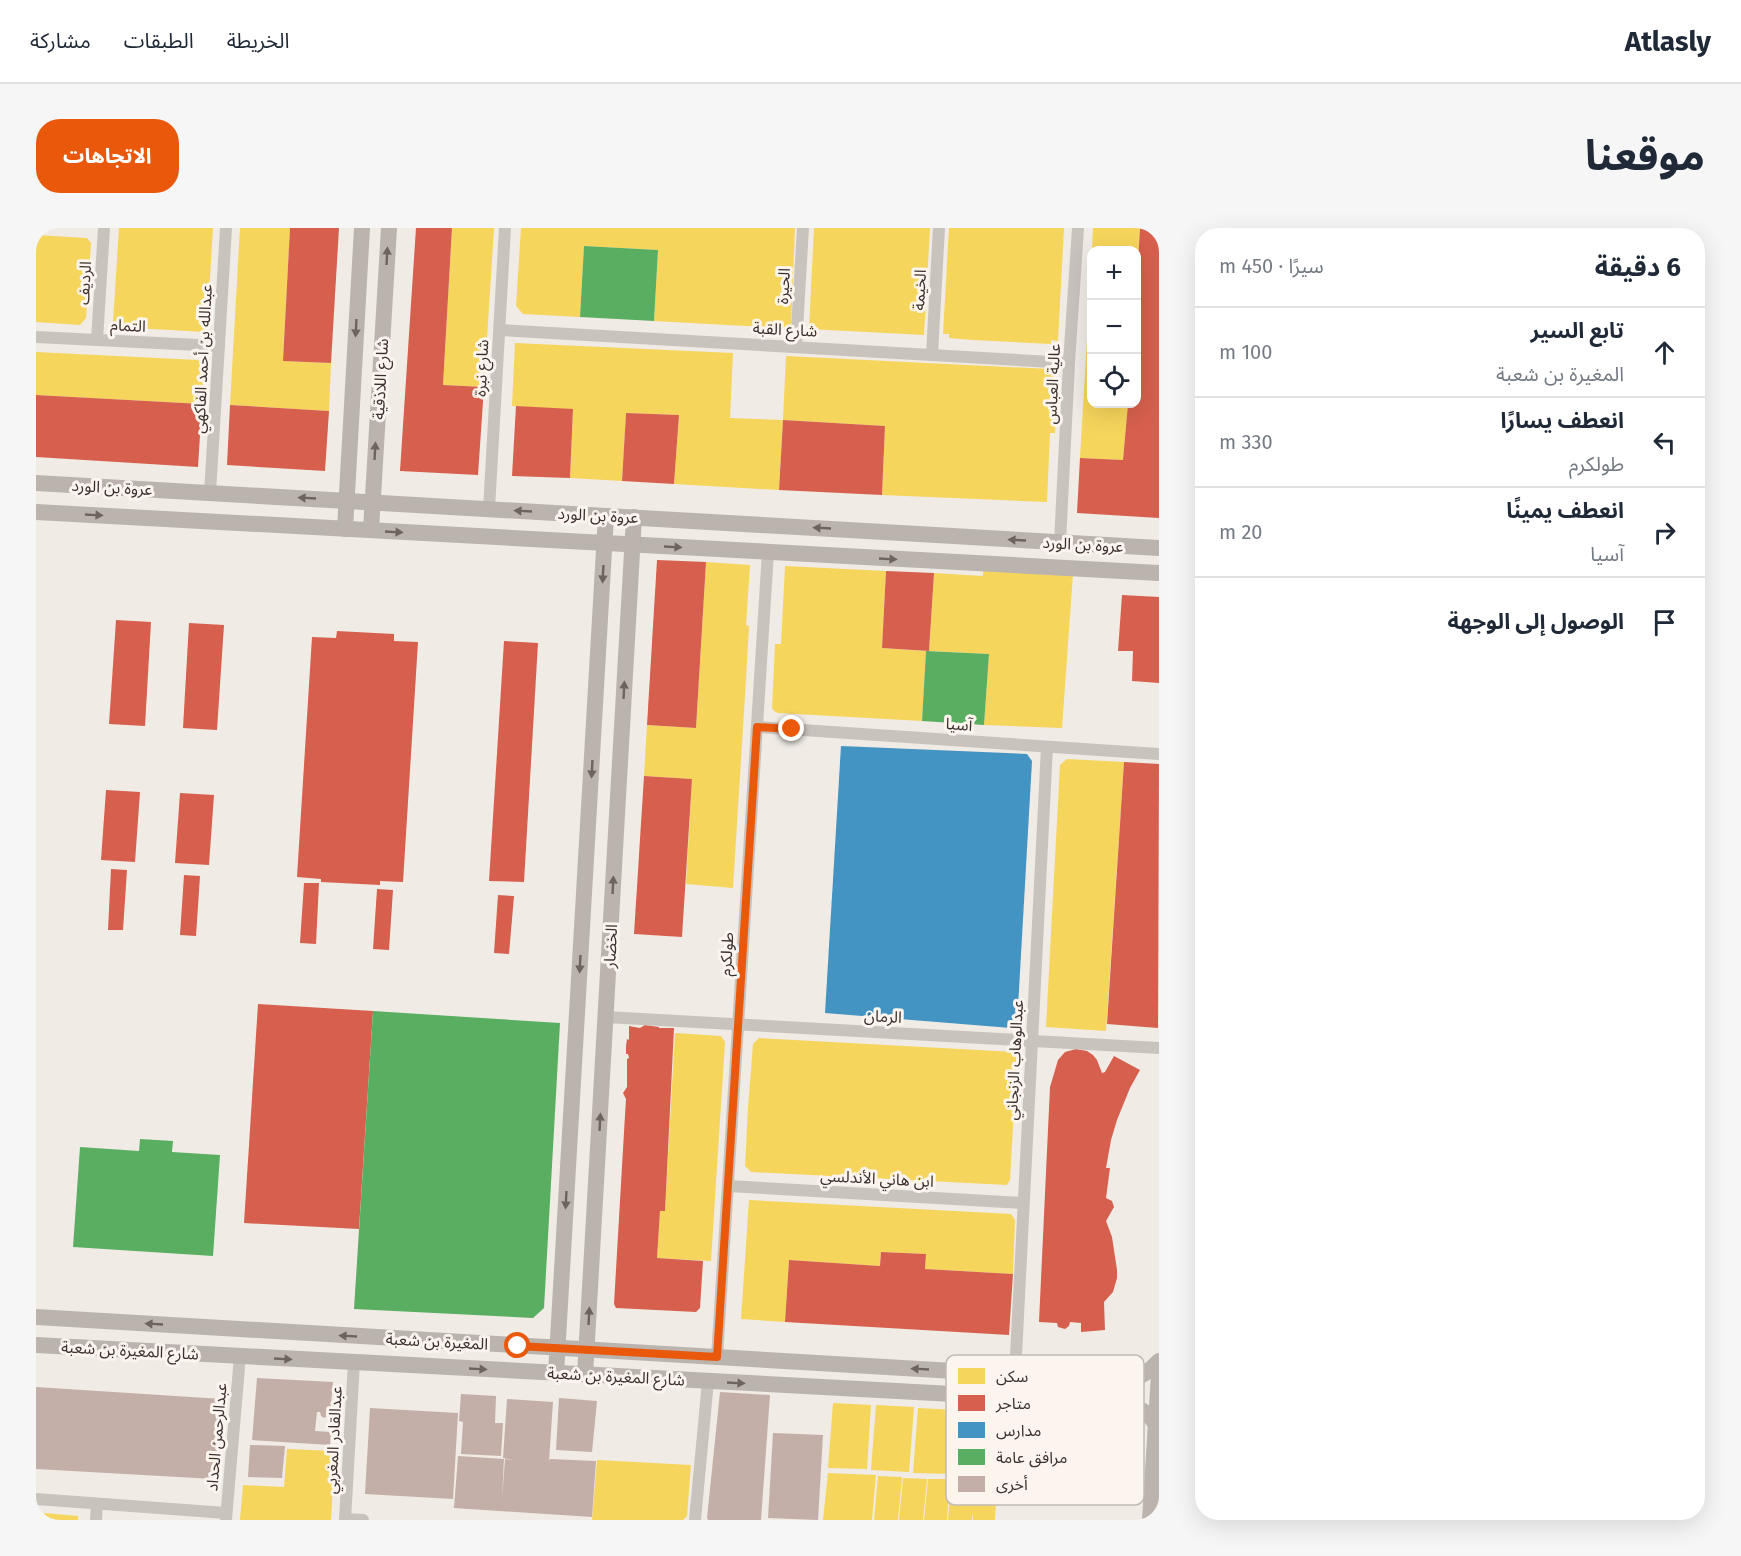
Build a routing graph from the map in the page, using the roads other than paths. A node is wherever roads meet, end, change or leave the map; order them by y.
1 (104, 228) edge
2 (226, 228) edge
3 (362, 228) edge
4 (388, 228) edge
5 (506, 228) edge
6 (803, 228) edge
7 (939, 228) edge
8 (1078, 228) edge
9 (500, 330) junction
10 (36, 337) edge
11 (97, 340) junction
12 (219, 346) junction
13 (796, 346) junction
14 (932, 354) junction
15 (1069, 363) junction
16 (36, 483) edge
17 (210, 493) junction
18 (347, 501) junction
19 (372, 502) junction
20 (489, 509) junction
21 (36, 512) edge
22 (606, 516) junction
23 (634, 517) junction
24 (345, 529) junction
25 (371, 530) junction
26 (1060, 542) junction
27 (605, 543) junction
28 (633, 544) junction
29 (1159, 548) edge
30 (768, 552) junction
31 (1159, 573) edge
32 (757, 727) junction
33 (1047, 747) junction
34 (1159, 754) edge
35 (606, 1017) junction
36 (738, 1025) junction
37 (1032, 1041) junction
38 (1159, 1048) edge
39 (728, 1186) junction
40 (1023, 1203) junction
41 (36, 1317) edge
42 (36, 1345) edge
43 (558, 1348) junction
44 (587, 1350) junction
45 (1016, 1355) edge
46 (240, 1356) junction
47 (717, 1357) junction
48 (1159, 1361) edge
49 (354, 1362) junction
50 (946, 1371) edge
51 (556, 1373) junction
52 (1159, 1374) edge
53 (585, 1375) junction
54 (1144, 1375) edge
55 (708, 1381) junction
56 (946, 1394) edge
57 (1144, 1411) edge
58 (1156, 1425) junction
59 (36, 1499) edge
60 (97, 1504) junction
61 (226, 1516) edge
62 (345, 1519) edge
63 (96, 1520) edge
64 (363, 1520) edge
65 (695, 1520) edge
66 (1150, 1520) edge

1 - 11 street, الرديف
2 - 12 street, عبدالله بن أحمد الفاكهي
3 -> 18 street, شارع اللاذقية
19 -> 4 street, شارع اللاذقية
5 - 9 street, شارع نبرة
6 - 13 street, الحيرة
7 - 14 street, الخيمة
8 - 15 street, عالية العباس
9 - 13 street, شارع القبة
9 - 20 street, شارع نبرة
10 - 11 street, التمام
11 - 12 street, التمام
12 - 17 street, عبدالله بن أحمد الفاكهي
13 - 14 street, شارع القبة
14 - 15 street, شارع القبة
15 - 26 street, عالية العباس
16 - 17 street, عروة بن الورد
18 -> 17 street, عروة بن الورد
18 - 19 street, عروة بن الورد
18 - 24 street, شارع اللاذقية
19 - 20 street, عروة بن الورد
19 - 25 street, شارع اللاذقية
22 -> 20 street, عروة بن الورد
21 -> 24 street, عروة بن الورد
22 - 23 street, عروة بن الورد
22 - 27 street, الخضار
26 -> 23 street, عروة بن الورد
23 - 28 street, الخضار
24 - 25 street, عروة بن الورد
25 -> 27 street, عروة بن الورد
26 - 29 street, عروة بن الورد
27 - 28 street, عروة بن الورد
27 -> 43 street, الخضار
28 -> 30 street, عروة بن الورد
35 -> 28 street, الخضار
30 -> 31 street, عروة بن الورد
30 - 32 street, طولكرم
32 - 33 street, آسيا
32 - 36 street, طولكرم
33 - 34 street, آسيا
33 - 37 street, عبدالوهاب الزنجاني
35 - 36 street, الرمان
44 -> 35 street, الخضار
36 - 37 street, الرمان
36 - 39 street, طولكرم
37 - 38 street, الرمان
37 - 40 street, عبدالوهاب الزنجاني
39 - 40 street, ابن هاني الأندلسي
39 - 47 street, طولكرم
40 - 45 street, عبدالوهاب الزنجاني
43 -> 41 street, المغيرة بن شعبة
42 - 46 street, شارع المغيرة بن شعبة
43 - 44 street, المغيرة بن شعبة
43 - 51 street, الخضار
44 - 47 street, المغيرة بن شعبة
44 - 53 street, الخضار
46 -> 49 street, شارع المغيرة بن شعبة
46 - 61 street, عبدالرحمن الحداد
50 -> 47 street, المغيرة بن شعبة
48 - 54 street
49 -> 51 street, شارع المغيرة بن شعبة
49 - 62 street, عبدالقادر المغربي
51 - 53 street, شارع المغيرة بن شعبة
52 - 58 street
53 - 55 street, شارع المغيرة بن شعبة
55 -> 56 street, شارع المغيرة بن شعبة
55 - 65 street
57 - 58 street
58 - 66 street
59 - 60 street
60 - 61 street
60 - 63 street
62 - 64 street

